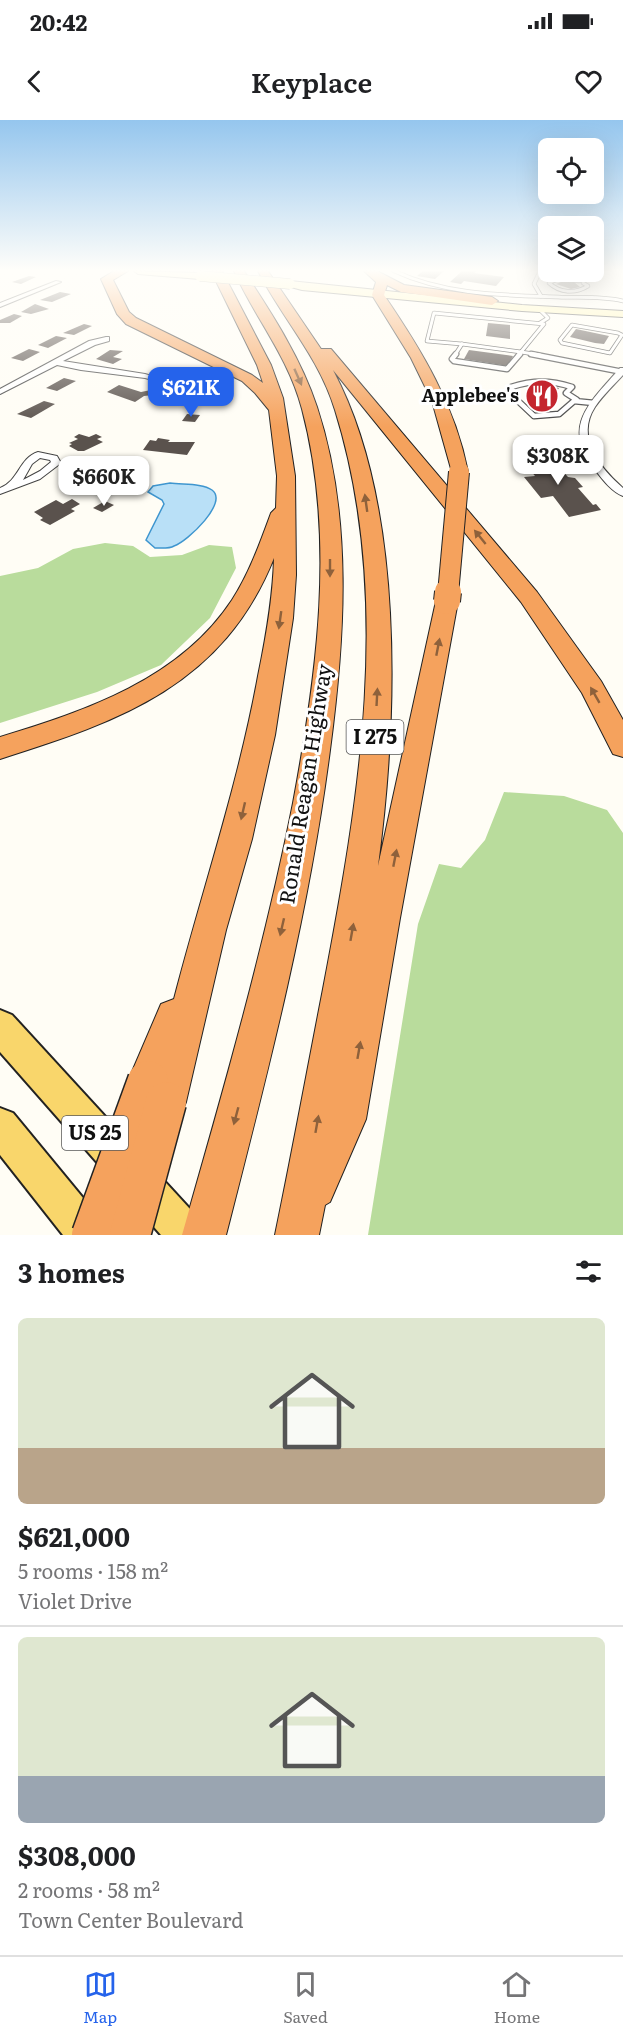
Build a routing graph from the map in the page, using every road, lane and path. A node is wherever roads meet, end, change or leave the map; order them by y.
1 (136, 323) edge
2 (243, 323) edge
3 (270, 323) edge
4 (297, 323) edge
5 (300, 323) edge
6 (395, 323) edge
7 (431, 323) edge
8 (540, 323) edge
9 (106, 339) dead end
10 (462, 344) junction
11 (584, 348) junction
12 (520, 351) junction
13 (56, 362) junction
14 (574, 362) junction
15 (622, 372) edge
16 (178, 385) dead end
17 (0, 392) edge
18 (577, 400) junction
19 (594, 403) junction
20 (279, 416) junction
21 (12, 487) dead end
22 (0, 491) edge
23 (623, 493) edge
24 (286, 499) junction
25 (623, 746) edge
26 (0, 748) edge
27 (0, 1027) edge
28 (157, 1092) junction
29 (0, 1126) edge
30 (298, 1229) edge
31 (90, 1235) edge
32 (130, 1235) edge
33 (187, 1235) edge
34 (204, 1235) edge

1 - 20 highway
2 - 20 highway
3 -> 34 highway, Ronald Reagan Highway / I 275
30 -> 4 highway, I 275
25 -> 5 highway
30 -> 6 highway, bridge
7 - 10 lane
8 - 12 lane
9 - 13 street
10 - 12 lane
10 - 12 lane
11 - 11 lane
11 - 14 lane
12 - 14 lane
13 - 16 street
13 - 17 street
14 - 15 lane
15 - 19 street
18 - 18 lane
18 - 19 lane
19 - 23 street
20 - 24 highway
21 - 22 street
24 - 26 highway
24 -> 28 highway
27 - 33 main road, US 25
28 - 31 highway, bridge
28 - 32 highway, bridge
29 - 31 main road

